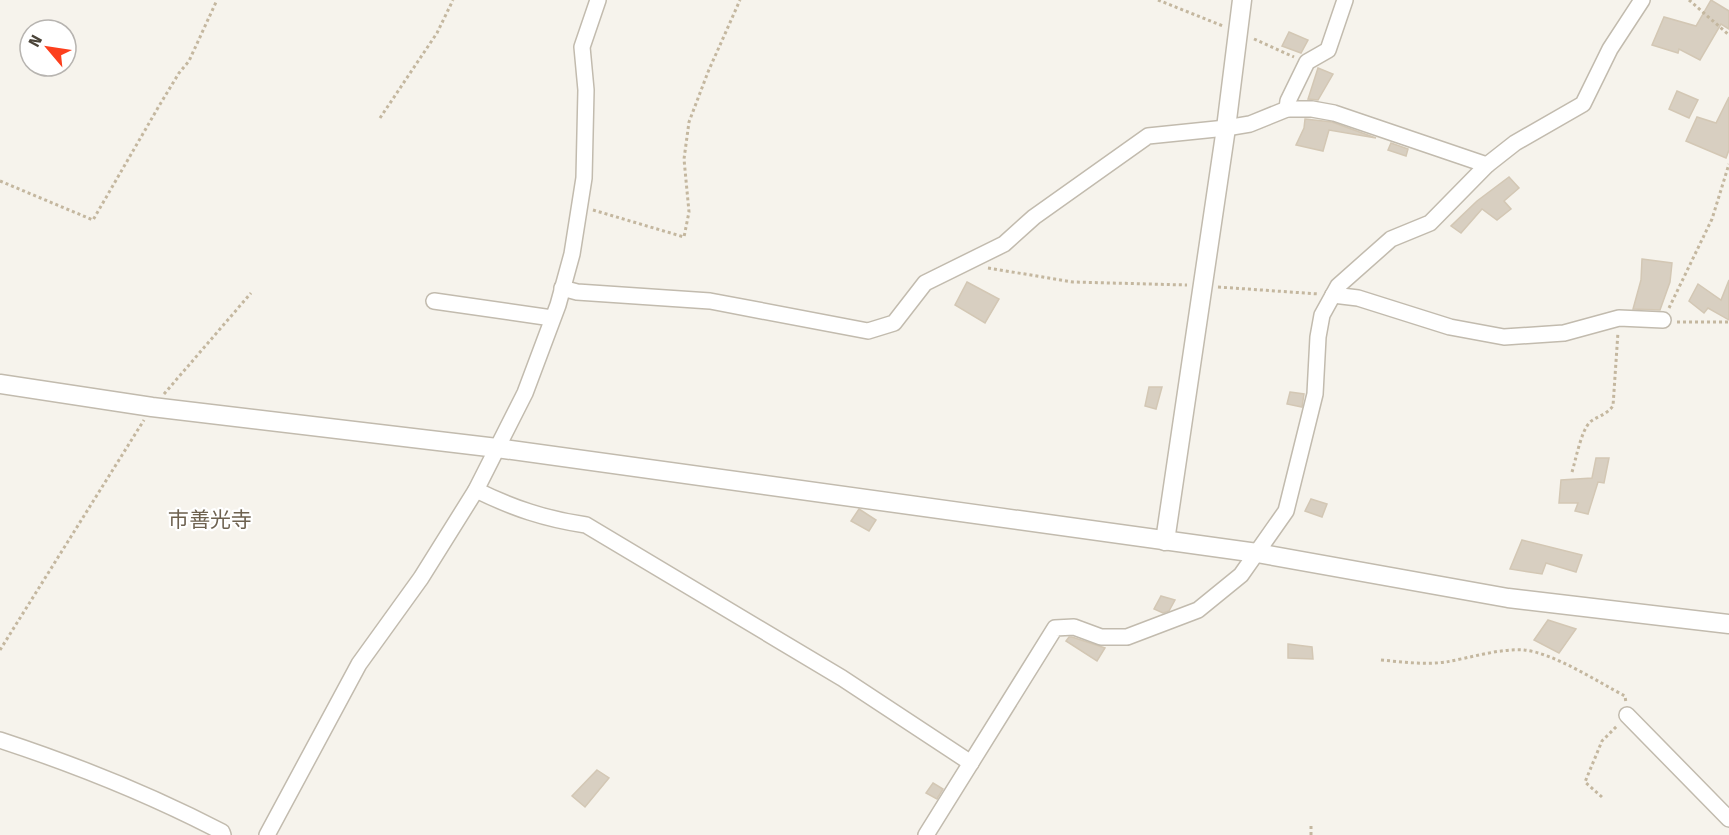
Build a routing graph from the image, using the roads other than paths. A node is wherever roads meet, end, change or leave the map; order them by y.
1 (598, 0) edge
2 (1242, 0) edge
3 (1345, 0) edge
4 (1642, 0) edge
5 (1287, 109) junction
6 (1226, 128) junction
7 (1487, 165) junction
8 (562, 288) junction
9 (1332, 295) junction
10 (434, 301) dead end
11 (552, 318) junction
12 (1663, 320) road end
13 (0, 384) edge
14 (497, 448) junction
15 (476, 490) junction
16 (1166, 541) junction
17 (1257, 553) junction
18 (1729, 624) edge
19 (1627, 715) road end
20 (0, 740) edge
21 (971, 763) junction
22 (1729, 819) edge
23 (224, 835) edge
24 (267, 835) edge
25 (926, 835) edge

1 - 8 street
2 - 6 street
3 - 5 street
4 - 7 street
5 - 6 street
5 - 7 street
6 - 8 street
6 - 16 street
7 - 9 street
8 - 11 street
9 - 12 street
9 - 17 street
10 - 11 street
11 - 14 street
13 - 14 street
14 - 15 street
14 - 16 street
15 - 21 street
15 - 24 street
16 - 17 street
17 - 18 street
17 - 21 street
19 - 22 street
20 - 23 street
21 - 25 street

